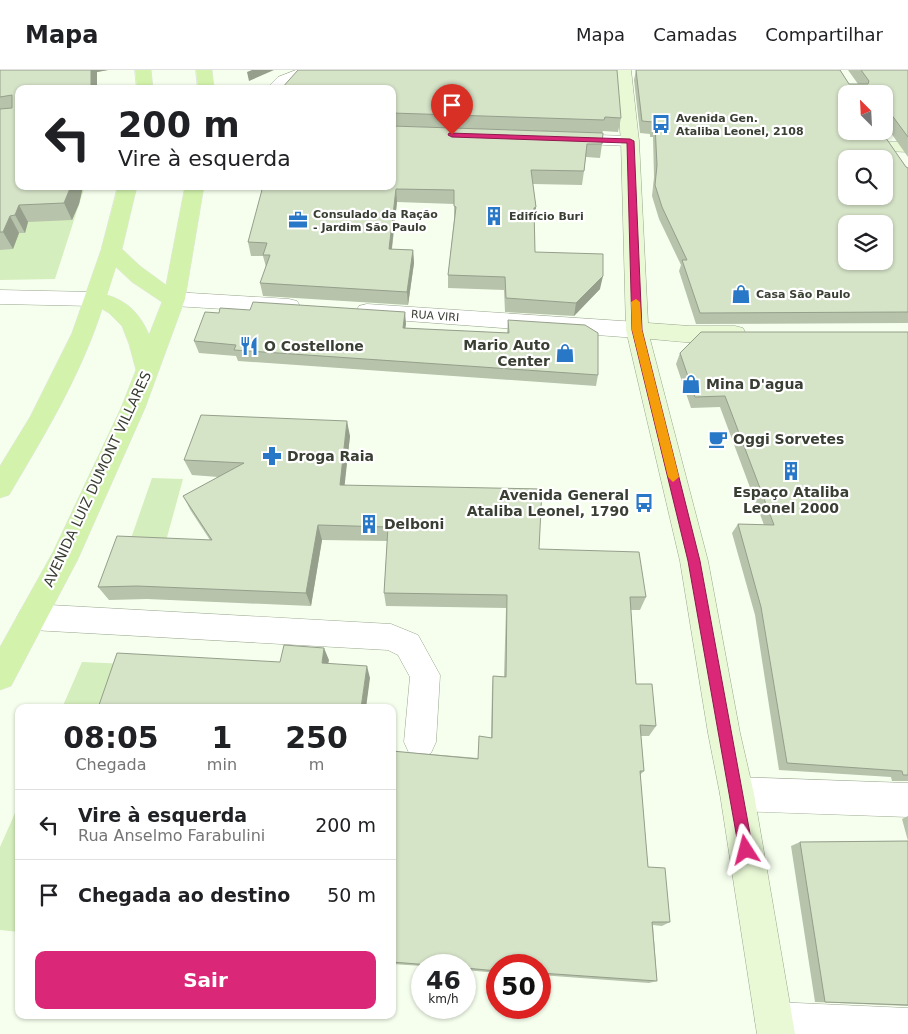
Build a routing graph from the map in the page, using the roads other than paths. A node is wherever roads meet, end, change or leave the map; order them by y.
1 (143, 70) edge
2 (204, 70) edge
3 (310, 70) edge
4 (623, 70) edge
5 (144, 85) edge
6 (206, 85) edge
7 (279, 85) edge
8 (551, 138) edge
9 (630, 141) junction
10 (899, 147) edge
11 (901, 164) edge
12 (127, 190) edge
13 (194, 190) edge
14 (111, 250) junction
15 (0, 297) edge
16 (93, 299) junction
17 (174, 299) junction
18 (305, 307) edge
19 (344, 310) edge
20 (637, 330) junction
21 (760, 334) edge
22 (148, 369) junction
23 (0, 488) edge
24 (32, 617) junction
25 (0, 676) edge
26 (420, 742) dead end
27 (737, 794) junction
28 (908, 800) edge
29 (775, 1027) edge
30 (908, 1027) edge

1 - 5 main road
2 - 6 main road
3 - 7 street
4 - 9 main road
8 - 9 street
9 - 20 main road
10 - 11 main road
12 - 14 main road
13 - 17 main road, AVENIDA LUIZ DUMONT VILLARES
14 - 16 main road
14 - 17 main road
15 - 16 street
16 - 22 main road
16 - 23 main road
17 - 18 street
17 - 22 main road, AVENIDA LUIZ DUMONT VILLARES
19 - 20 street, RUA VIRI
20 - 21 main road
20 - 27 main road
22 - 24 main road, AVENIDA LUIZ DUMONT VILLARES
24 - 25 main road, AVENIDA LUIZ DUMONT VILLARES
24 - 26 street
27 - 28 street
27 - 29 main road
29 - 30 street

